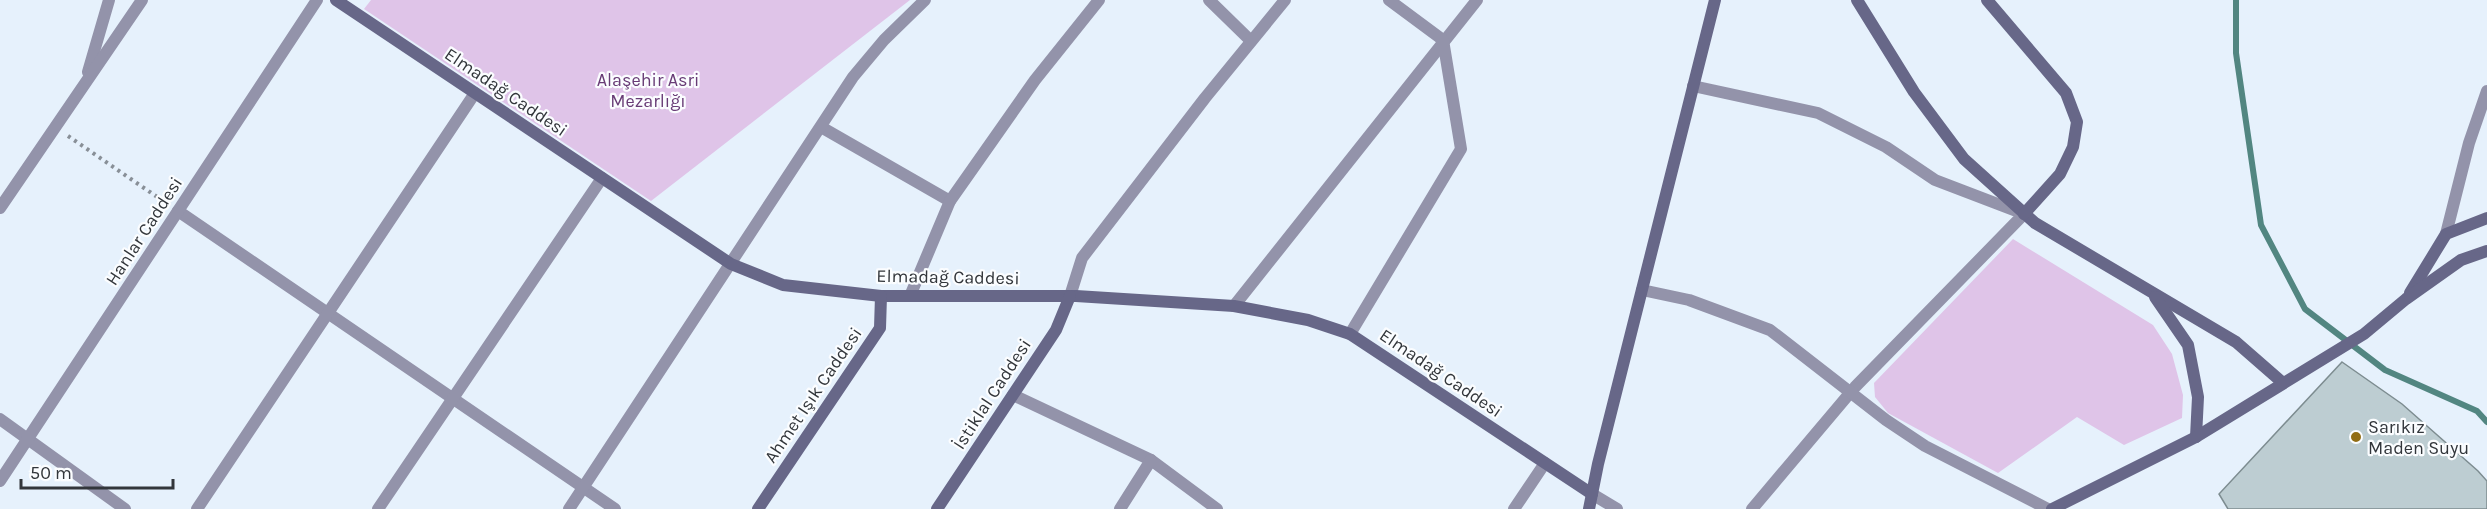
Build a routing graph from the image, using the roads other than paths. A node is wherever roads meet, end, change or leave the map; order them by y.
1 (110, 0) edge
2 (142, 0) edge
3 (317, 0) edge
4 (336, 0) edge
5 (925, 0) edge
6 (1099, 0) edge
7 (1209, 0) edge
8 (1285, 0) edge
9 (1389, 0) edge
10 (1477, 0) edge
11 (1715, 0) edge
12 (1857, 0) edge
13 (1987, 0) edge
14 (350, 4) edge
15 (1443, 40) junction
16 (1251, 41) junction
17 (84, 84) junction
18 (1693, 86) junction
19 (2487, 91) edge
20 (475, 93) junction
21 (821, 127) junction
22 (602, 178) junction
23 (950, 201) junction
24 (0, 208) edge
25 (178, 211) junction
26 (2024, 214) junction
27 (2487, 218) edge
28 (2446, 234) junction
29 (2487, 251) edge
30 (731, 264) junction
31 (1641, 290) junction
32 (881, 296) junction
33 (910, 296) junction
34 (1070, 296) junction
35 (2154, 296) junction
36 (2406, 299) junction
37 (1234, 306) junction
38 (328, 312) junction
39 (1350, 334) junction
40 (2283, 383) junction
41 (1851, 391) junction
42 (1013, 395) junction
43 (453, 398) junction
44 (0, 419) edge
45 (2196, 437) junction
46 (28, 439) junction
47 (1151, 460) junction
48 (1545, 463) junction
49 (0, 481) edge
50 (584, 487) junction
51 (1592, 494) junction
52 (125, 509) edge
53 (197, 509) edge
54 (378, 509) edge
55 (569, 509) edge
56 (615, 509) edge
57 (758, 509) edge
58 (937, 509) edge
59 (1120, 509) edge
60 (1218, 509) edge
61 (1514, 509) edge
62 (1589, 509) edge
63 (1617, 509) edge
64 (1752, 509) edge
65 (2050, 509) edge

1 - 17 street
2 - 17 street
3 - 25 street, Hanlar Caddesi
4 - 14 street, Elmadağ Caddesi
5 - 21 street
6 - 23 street
7 - 16 street
8 - 16 street
9 - 15 street
10 - 15 street
11 - 18 street
12 - 26 street
13 - 26 street
14 - 20 street, Elmadağ Caddesi
15 - 37 street
15 - 39 street
16 - 34 street
17 - 24 street
18 - 26 street
18 - 31 street
19 - 28 street
20 - 22 street, Elmadağ Caddesi
20 - 38 street
21 - 23 street
21 - 30 street
22 - 30 street, Elmadağ Caddesi
22 - 43 street
23 - 33 street
25 - 38 street
25 - 46 street, Hanlar Caddesi
26 - 35 street
26 - 41 street
27 - 28 street
28 - 36 street
29 - 36 street
30 - 32 street, Elmadağ Caddesi
30 - 50 street
31 - 41 street
31 - 51 street
32 - 33 street, Elmadağ Caddesi
32 - 57 street, Ahmet Işık Caddesi
33 - 34 street, Elmadağ Caddesi
34 - 37 street, Elmadağ Caddesi
34 - 42 street, İstiklal Caddesi
35 - 40 street
35 - 45 street
36 - 40 street
37 - 39 street, Elmadağ Caddesi
38 - 43 street
38 - 53 street
39 - 48 street, Elmadağ Caddesi
40 - 45 street
41 - 64 street
41 - 65 street
42 - 47 street
42 - 58 street, İstiklal Caddesi
43 - 50 street
43 - 54 street
44 - 46 street
45 - 65 street
46 - 49 street, Hanlar Caddesi
46 - 52 street
47 - 59 street
47 - 60 street
48 - 51 street, Elmadağ Caddesi
48 - 61 street
50 - 55 street
50 - 56 street
51 - 62 street
51 - 63 street

